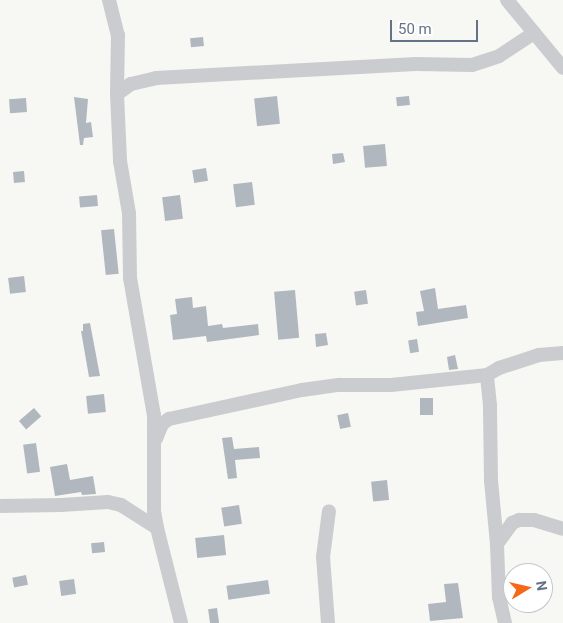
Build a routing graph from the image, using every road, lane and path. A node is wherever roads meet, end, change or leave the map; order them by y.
1 (109, 0) edge
2 (506, 0) edge
3 (534, 33) junction
4 (563, 68) edge
5 (117, 94) junction
6 (563, 353) edge
7 (487, 375) junction
8 (155, 440) junction
9 (0, 506) edge
10 (329, 511) dead end
11 (156, 528) junction
12 (563, 529) edge
13 (497, 544) junction
14 (181, 623) edge
15 (328, 623) edge
16 (505, 623) edge

1 - 5 street
2 - 3 street
3 - 4 street
3 - 5 street
5 - 8 street
6 - 7 street
7 - 8 street
7 - 13 street
8 - 11 street
9 - 11 street
10 - 15 street
11 - 14 street
12 - 13 street
13 - 16 street

